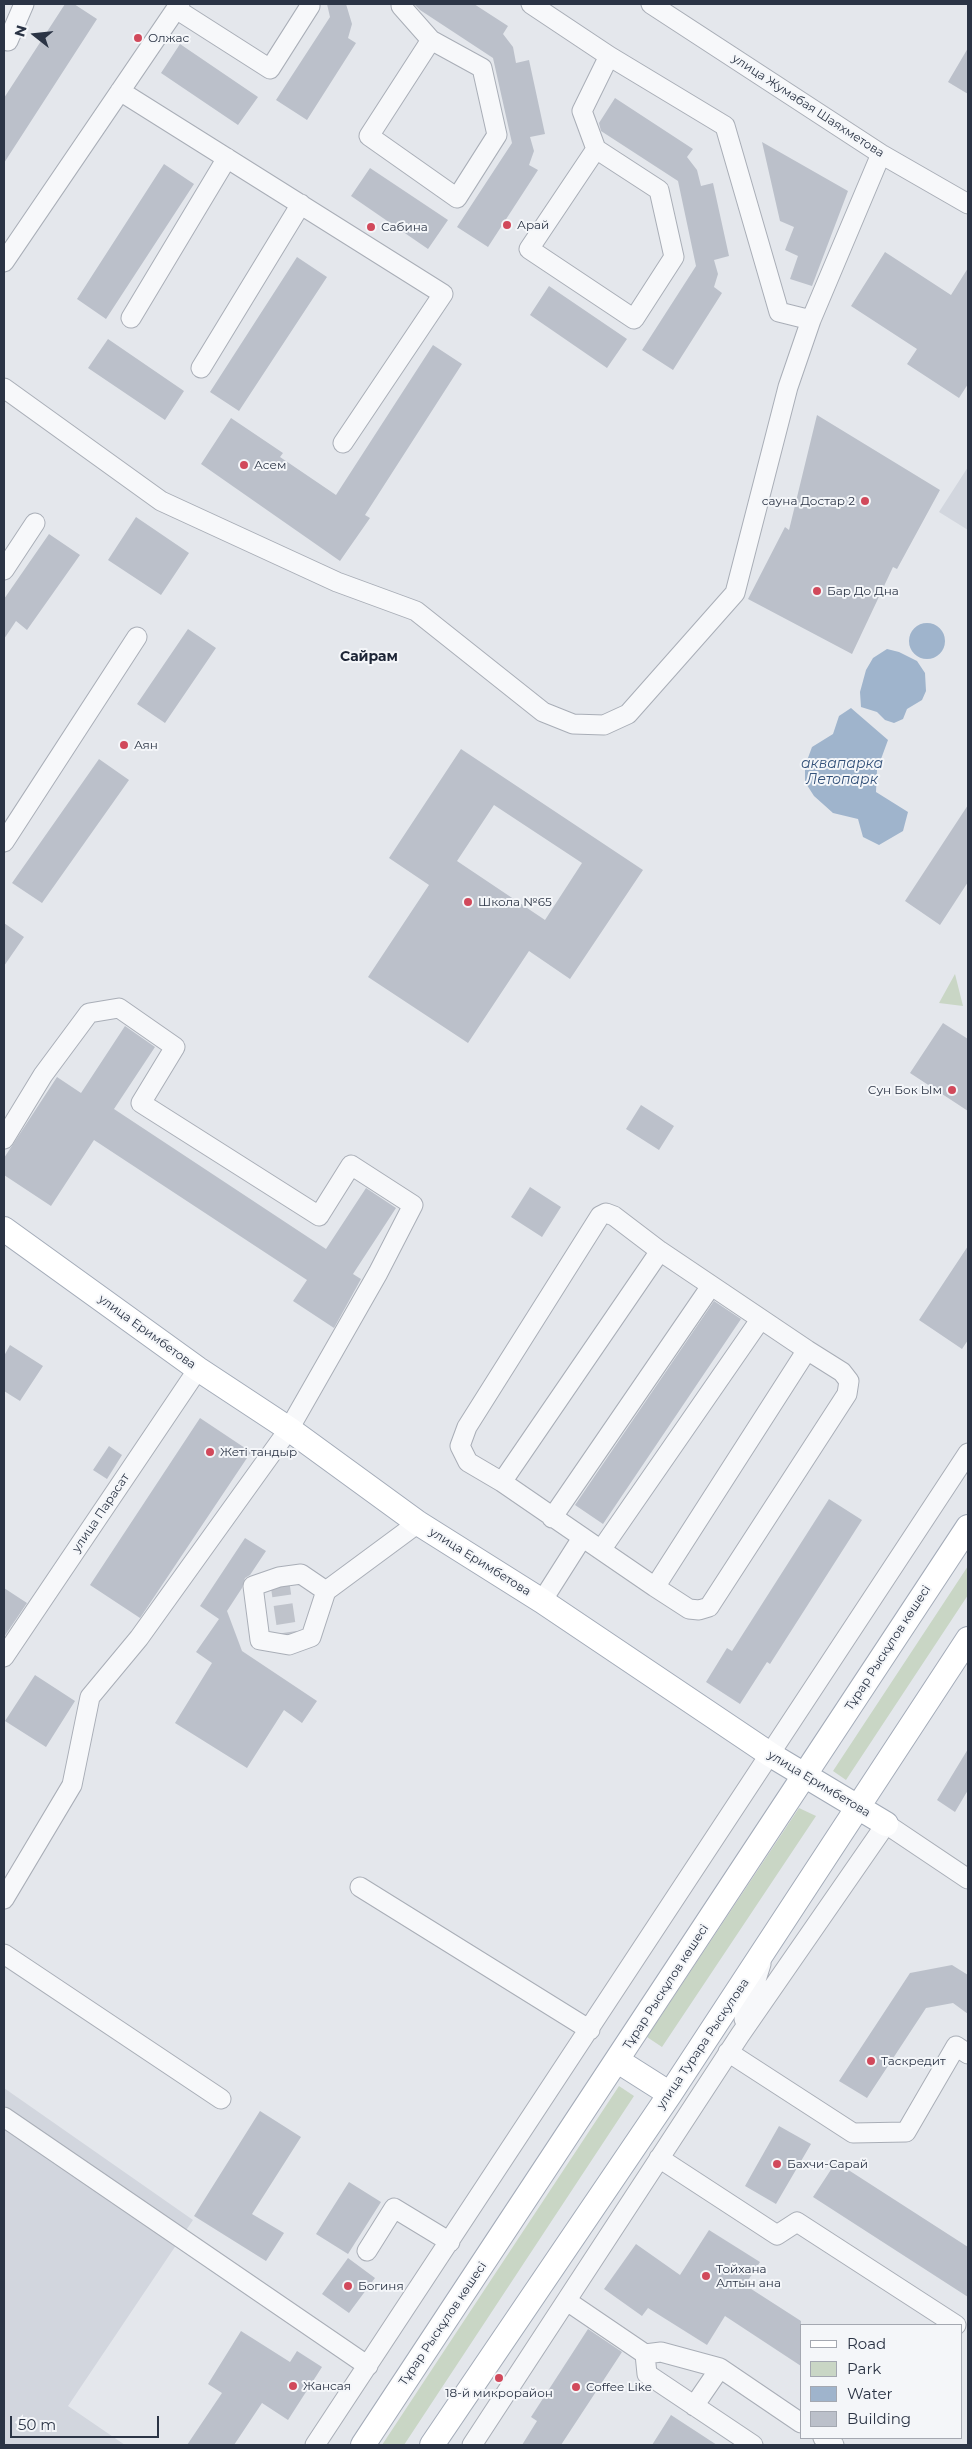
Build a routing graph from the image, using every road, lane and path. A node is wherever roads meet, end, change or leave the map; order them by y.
1 (24, 4) edge
2 (309, 4) edge
3 (402, 4) edge
4 (531, 4) edge
5 (651, 4) edge
6 (178, 6) edge
7 (431, 40) junction
8 (8, 41) dead end
9 (609, 56) junction
10 (120, 91) junction
11 (596, 149) junction
12 (881, 154) junction
13 (227, 158) junction
14 (301, 204) junction
15 (968, 204) edge
16 (4, 262) edge
17 (131, 318) dead end
18 (811, 320) junction
19 (201, 368) dead end
20 (4, 388) edge
21 (342, 443) dead end
22 (35, 523) dead end
23 (4, 570) edge
24 (137, 637) dead end
25 (4, 842) edge
26 (4, 1139) edge
27 (4, 1229) edge
28 (660, 1251) junction
29 (712, 1286) junction
30 (760, 1320) junction
31 (807, 1350) junction
32 (198, 1369) junction
33 (289, 1429) junction
34 (968, 1453) edge
35 (502, 1482) junction
36 (552, 1518) junction
37 (418, 1523) junction
38 (968, 1527) edge
39 (582, 1538) junction
40 (601, 1550) junction
41 (655, 1587) junction
42 (326, 1591) junction
43 (542, 1601) junction
44 (968, 1640) edge
45 (5, 1654) edge
46 (771, 1755) junction
47 (804, 1775) junction
48 (859, 1808) junction
49 (886, 1824) junction
50 (968, 1879) edge
51 (360, 1887) dead end
52 (4, 1899) edge
53 (764, 1952) junction
54 (4, 1954) edge
55 (590, 2030) junction
56 (740, 2035) junction
57 (728, 2052) junction
58 (968, 2054) edge
59 (618, 2061) junction
60 (670, 2094) junction
61 (221, 2098) dead end
62 (4, 2117) edge
63 (659, 2158) junction
64 (450, 2242) junction
65 (367, 2251) dead end
66 (568, 2301) junction
67 (954, 2324) edge
68 (645, 2354) junction
69 (368, 2366) junction
70 (720, 2368) junction
71 (694, 2406) junction
72 (800, 2422) edge
73 (315, 2445) edge
74 (363, 2445) edge
75 (432, 2445) edge
76 (472, 2445) edge
77 (754, 2445) edge

1 - 8 street
2 - 6 street
3 - 7 street
4 - 9 street
5 - 12 street, улица Жумабая Шаяхметова
6 - 10 street
7 - 7 street
9 - 11 street
9 - 18 street
10 - 13 street
10 - 16 street
11 - 11 street
12 - 15 street, улица Жумабая Шаяхметова
12 - 18 street
13 - 14 street
13 - 17 street
14 - 19 street
14 - 21 street
18 - 20 street
22 - 23 street
24 - 25 street
26 - 33 street
27 - 32 main road, улица Еримбетова
28 - 29 street
28 - 35 street
28 - 35 street
29 - 30 street
29 - 36 street
30 - 31 street
30 - 40 street
31 - 41 street
31 - 41 street
32 - 33 main road, улица Еримбетова
32 - 45 street, улица Парасат
33 - 37 main road, улица Еримбетова
33 - 52 street
34 - 46 street
35 - 36 street
36 - 39 street
37 - 42 street
37 - 43 main road, улица Еримбетова
38 - 47 main road, Тұрар Рыскұлов көшесі
39 - 40 street
39 - 43 street
40 - 41 street
42 - 42 street
43 - 46 main road, улица Еримбетова
44 - 48 main road, улица Турара Рыскулова
46 - 47 main road, улица Еримбетова
46 - 55 street
47 - 48 main road, улица Еримбетова
47 - 59 main road, Тұрар Рыскұлов көшесі
48 - 49 main road, улица Еримбетова
48 - 53 main road, улица Турара Рыскулова
49 - 50 street, улица Еримбетова
49 - 56 street
51 - 55 street
53 - 56 street
53 - 60 main road, улица Турара Рыскулова
54 - 61 street
55 - 64 street
56 - 57 street
57 - 58 street
57 - 63 street
59 - 60 main road
59 - 74 main road, Тұрар Рыскұлов көшесі
60 - 75 main road, улица Турара Рыскулова
62 - 69 street
63 - 66 street
63 - 67 street
64 - 65 street
64 - 69 street
66 - 68 street
66 - 76 street
68 - 70 street
68 - 71 street
69 - 73 street
70 - 71 street
70 - 72 street
71 - 77 street

